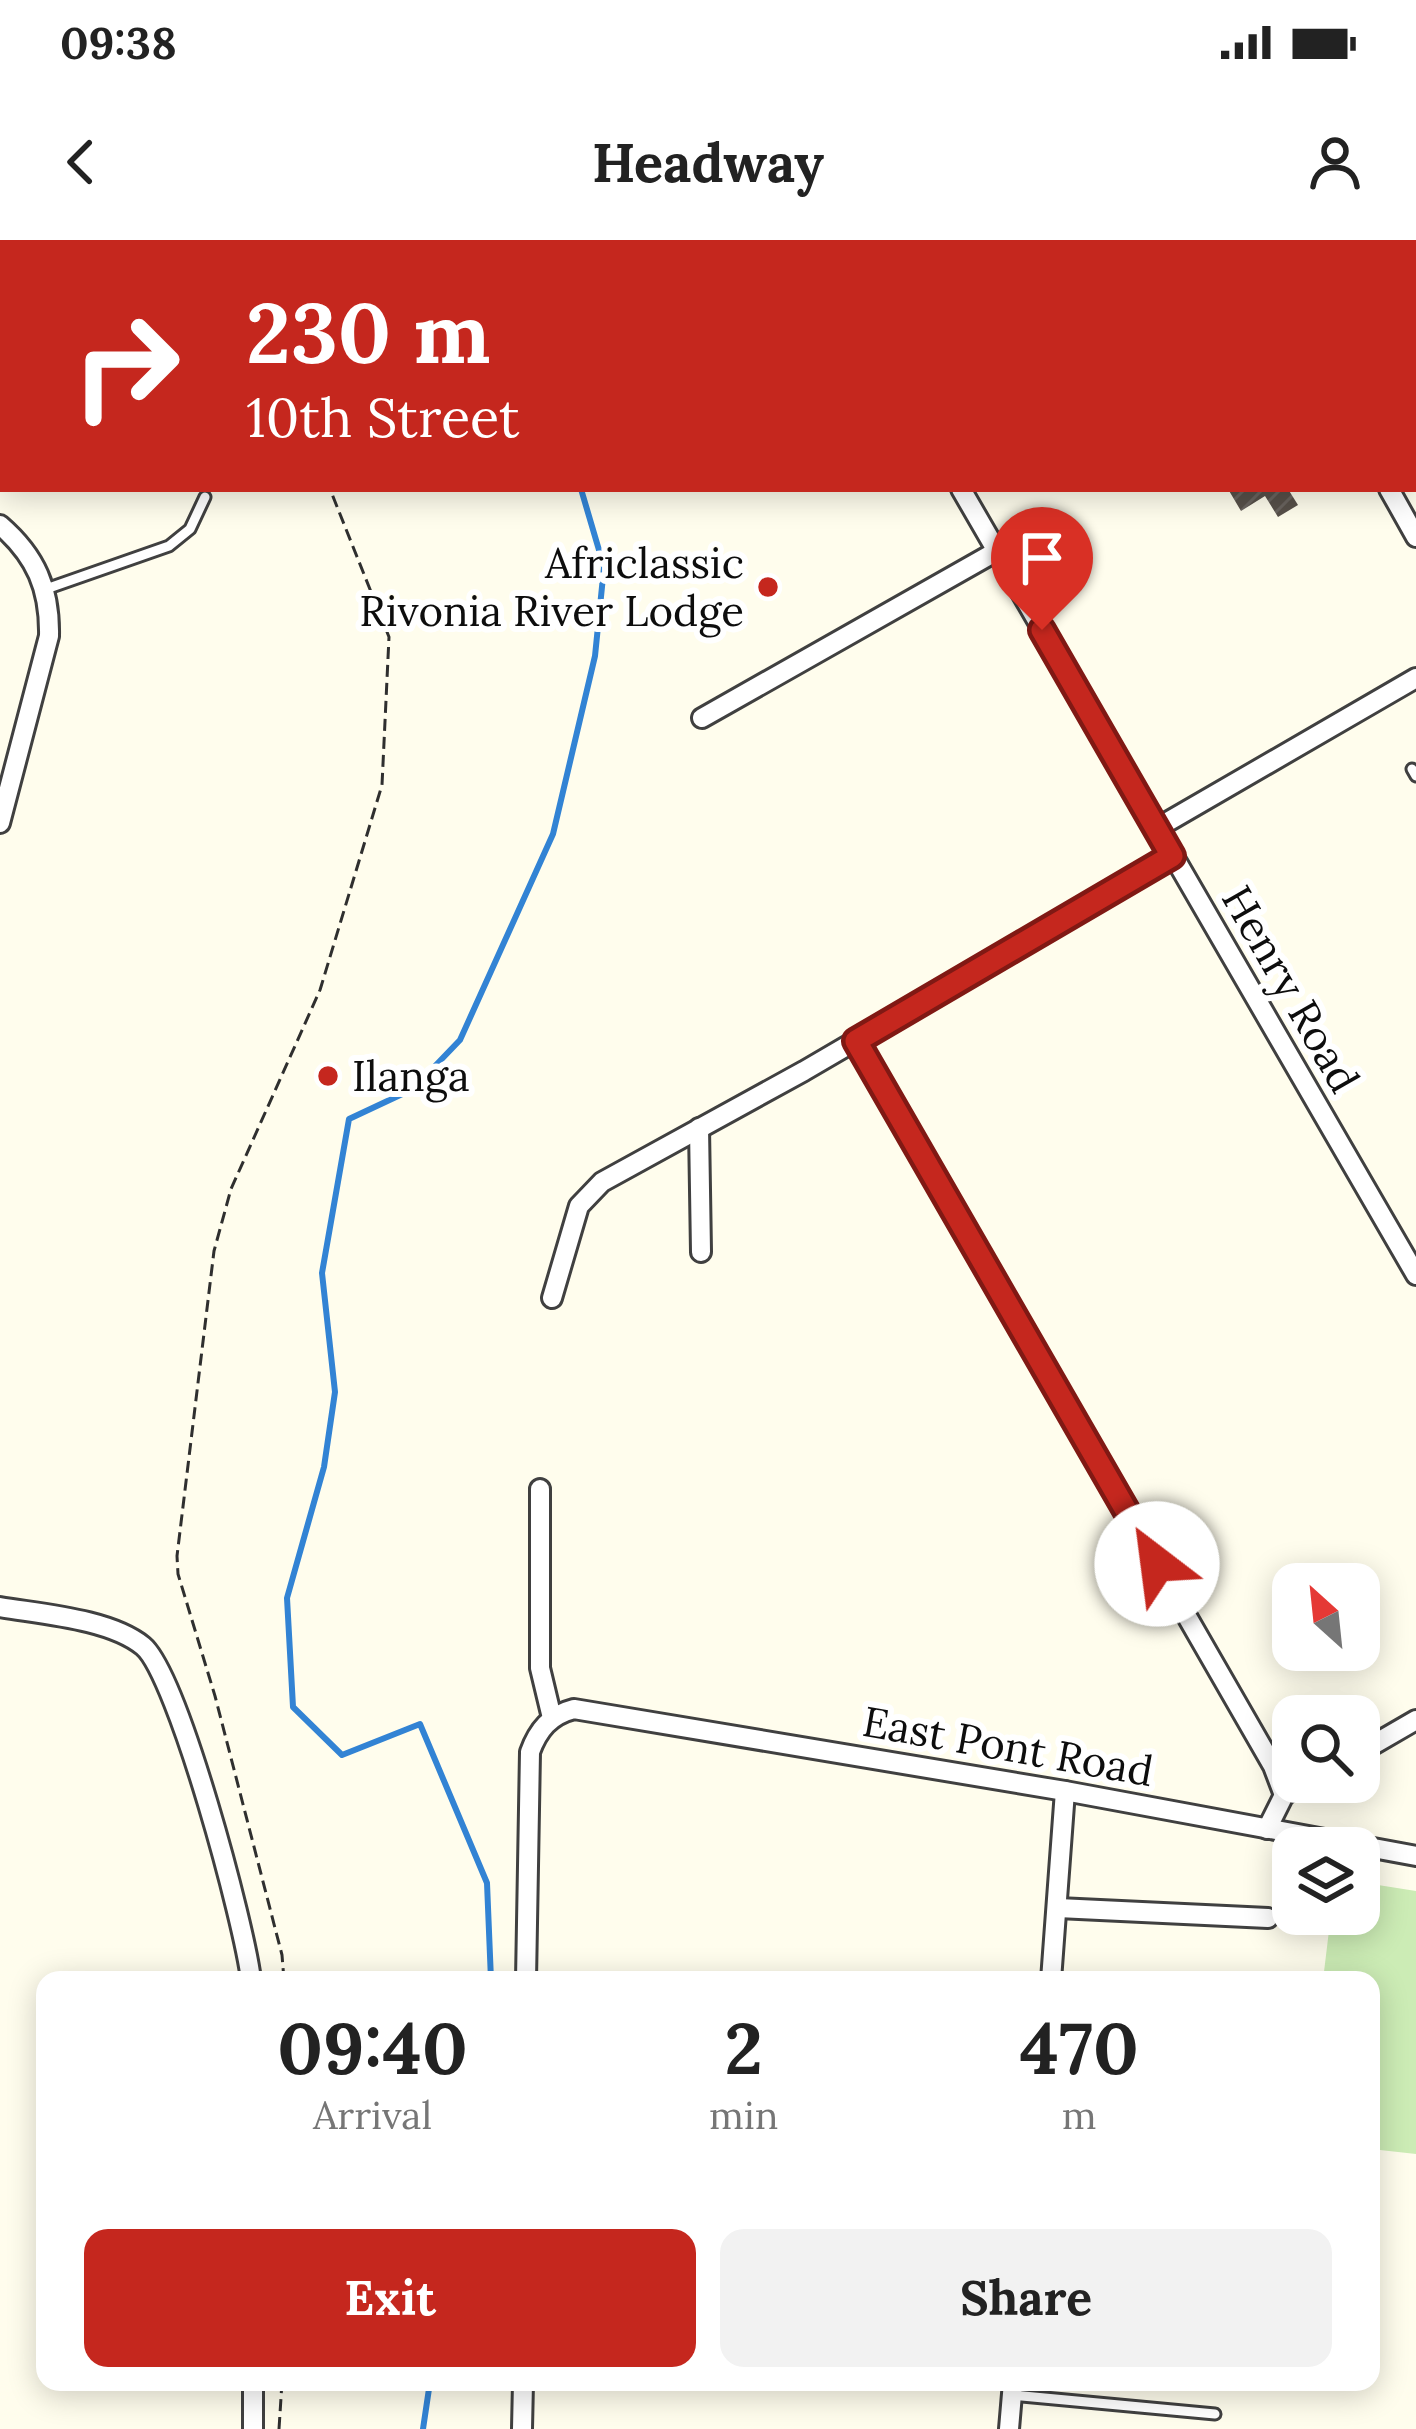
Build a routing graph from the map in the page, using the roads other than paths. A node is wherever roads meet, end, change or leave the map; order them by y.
1 (963, 492) edge
2 (1390, 492) edge
3 (205, 497) dead end
4 (0, 526) edge
5 (1416, 536) edge
6 (997, 551) junction
7 (46, 589) junction
8 (1416, 678) edge
9 (702, 718) dead end
10 (0, 824) edge
11 (1157, 828) junction
12 (1172, 856) junction
13 (856, 1041) junction
14 (699, 1128) junction
15 (701, 1252) dead end
16 (1416, 1275) edge
17 (552, 1298) dead end
18 (540, 1489) dead end
19 (0, 1607) edge
20 (552, 1718) junction
21 (1416, 1720) edge
22 (1380, 1741) edge
23 (1272, 1769) edge
24 (1065, 1791) junction
25 (1280, 1803) edge
26 (1267, 1829) junction
27 (1416, 1856) edge
28 (1058, 1908) junction
29 (1268, 1918) dead end
30 (250, 1971) edge
31 (526, 1971) edge
32 (1052, 1971) edge
33 (253, 2391) edge
34 (523, 2391) edge
35 (1012, 2391) edge
36 (1035, 2391) edge
37 (1215, 2414) dead end
38 (253, 2429) edge
39 (522, 2429) edge
40 (1009, 2429) edge

1 - 6 street, Henry Road
2 - 5 street
3 - 7 lane
4 - 7 street
6 - 9 street
6 - 11 street, Henry Road
7 - 10 street
8 - 11 street
11 - 12 street, Henry Road
12 - 13 street
12 - 16 street, Henry Road
13 - 14 street
13 - 23 street
14 - 15 street
14 - 17 street
18 - 20 street
19 - 30 street
20 - 24 street, East Pont Road
20 - 31 street
21 - 22 street
24 - 26 street, East Pont Road
24 - 28 street
25 - 26 street
26 - 27 street, East Pont Road
28 - 29 street
28 - 32 street
33 - 38 street
34 - 39 street
35 - 40 street
36 - 37 lane

